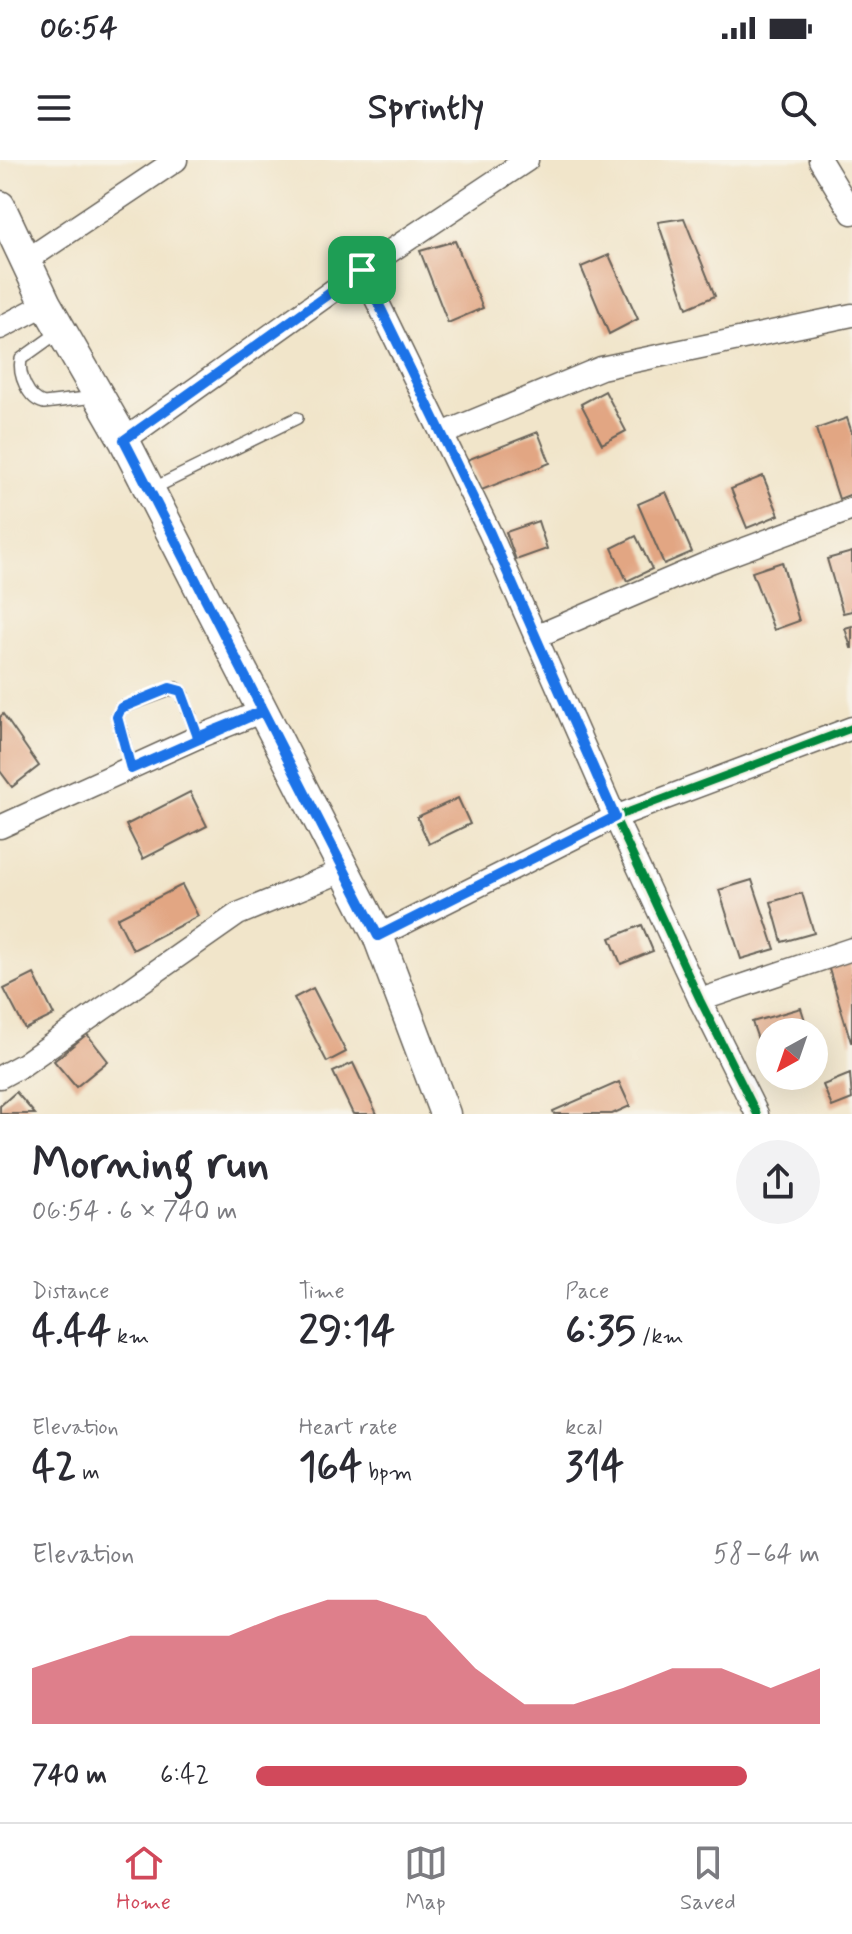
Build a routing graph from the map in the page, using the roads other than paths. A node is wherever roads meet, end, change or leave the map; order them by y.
1 (176, 160) edge
2 (527, 160) edge
3 (820, 160) edge
4 (0, 206) edge
5 (852, 213) edge
6 (27, 260) junction
7 (362, 270) junction
8 (46, 304) junction
9 (852, 315) edge
10 (0, 328) edge
11 (61, 331) junction
12 (98, 397) junction
13 (297, 418) dead end
14 (442, 434) junction
15 (124, 440) junction
16 (150, 490) junction
17 (852, 509) edge
18 (535, 637) junction
19 (263, 711) junction
20 (852, 728) edge
21 (198, 737) junction
22 (131, 769) junction
23 (615, 817) junction
24 (0, 827) edge
25 (345, 870) junction
26 (378, 936) junction
27 (852, 949) edge
28 (700, 1000) junction
29 (0, 1077) edge
30 (445, 1114) edge
31 (757, 1114) edge

1 - 6 street
2 - 7 street
3 - 5 street
4 - 6 main road
6 - 8 main road
7 - 14 street
7 - 15 street
8 - 10 street
8 - 11 main road
9 - 14 street
11 - 12 main road
11 - 12 lane
12 - 15 main road
13 - 16 lane
14 - 18 street
15 - 16 main road
16 - 19 main road
17 - 18 street
18 - 23 street
19 - 21 street
19 - 25 main road
20 - 23 street
21 - 22 street
21 - 22 lane
22 - 24 street
23 - 26 street
23 - 28 street
25 - 26 main road
25 - 29 street
26 - 30 main road
27 - 28 street
28 - 31 street

